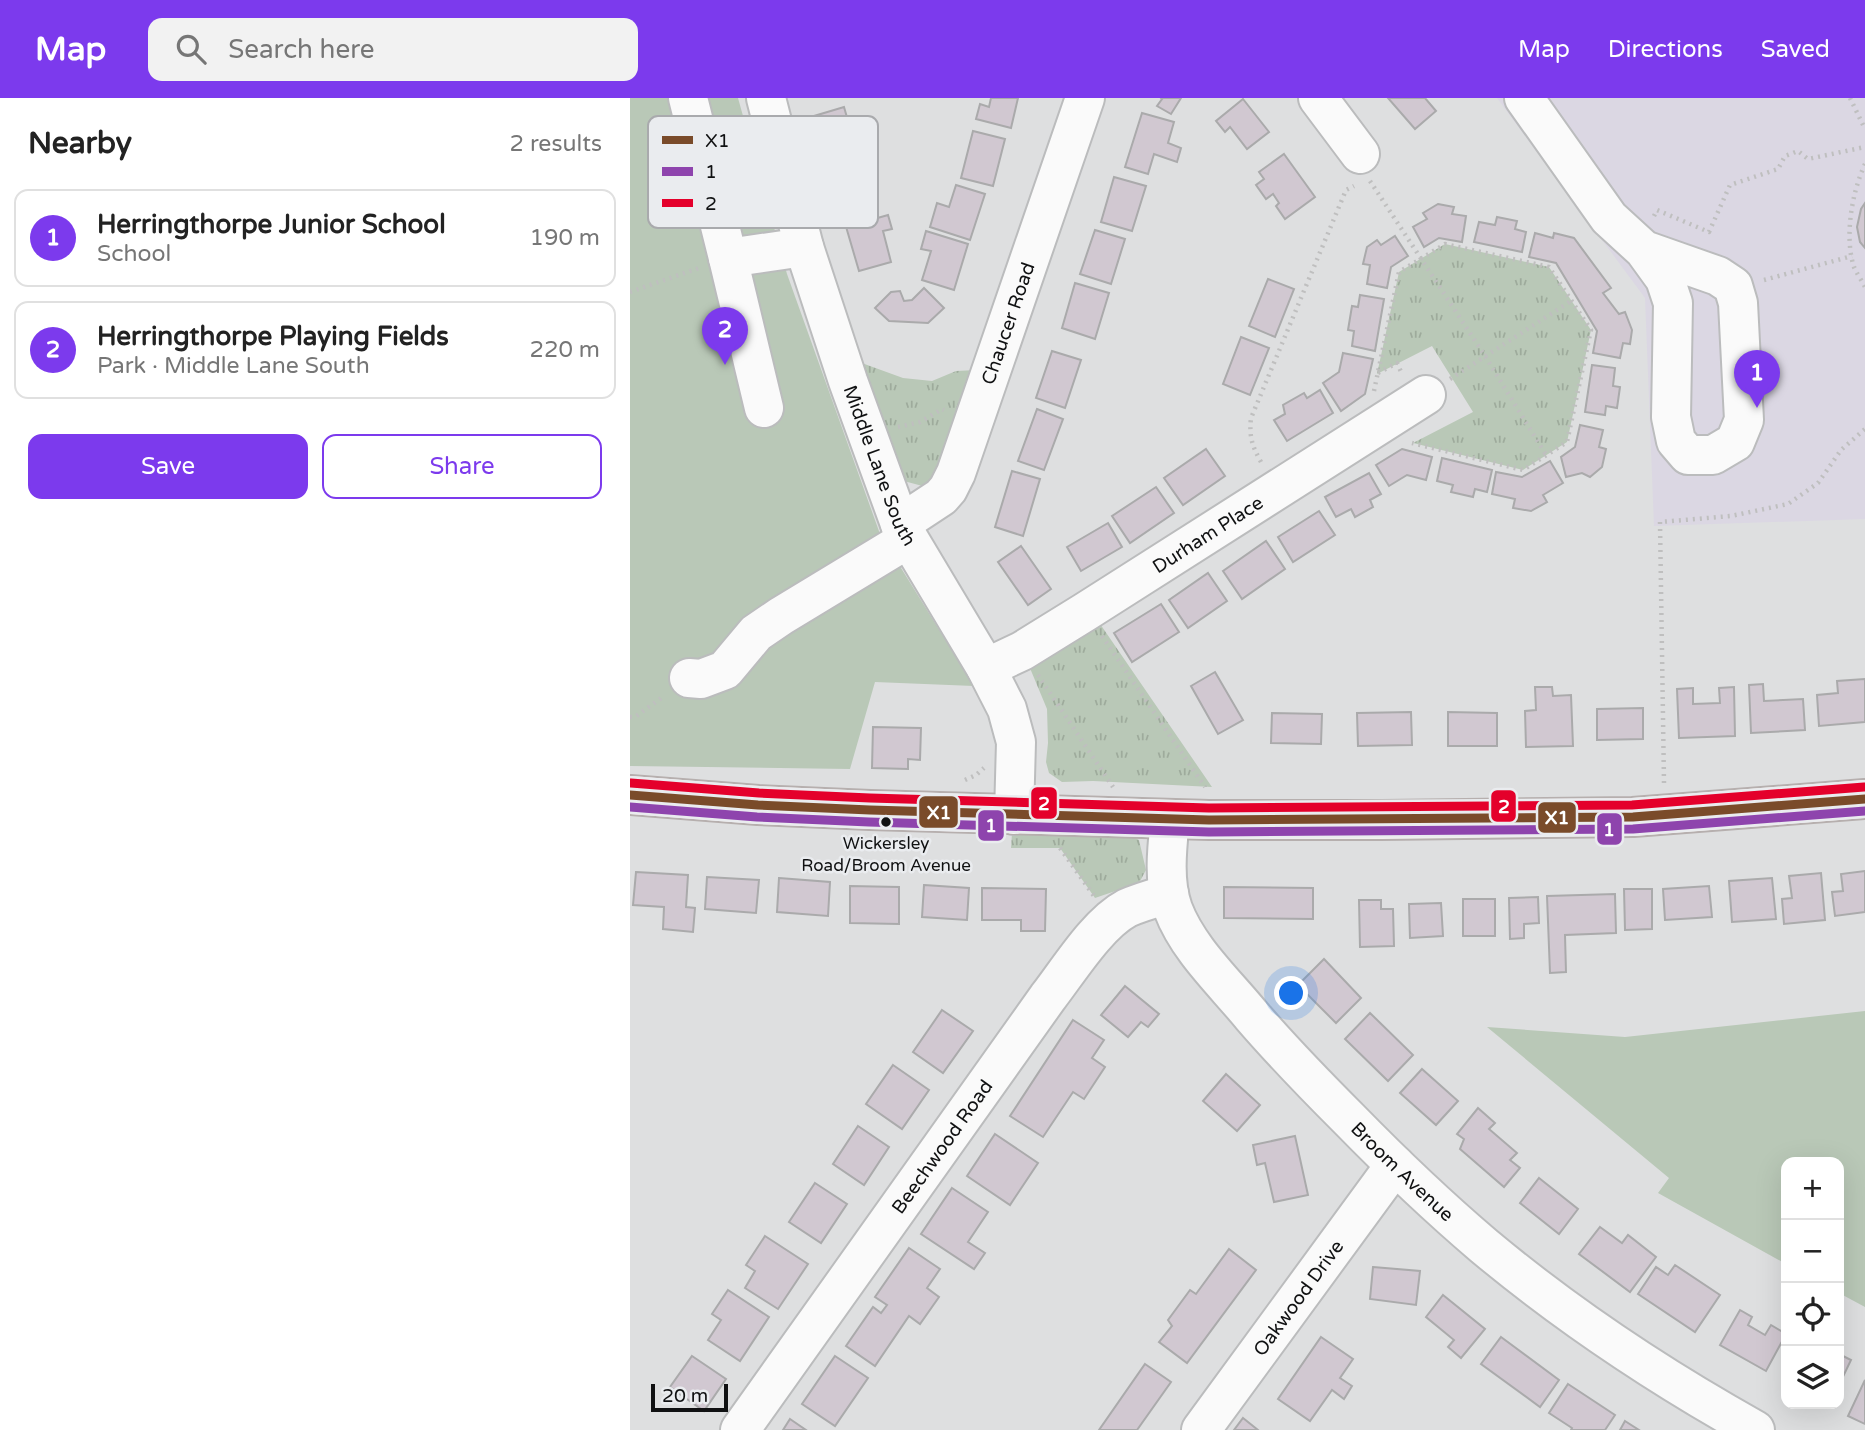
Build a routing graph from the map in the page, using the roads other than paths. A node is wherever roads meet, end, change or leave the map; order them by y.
1 (688, 98) edge
2 (766, 98) edge
3 (1085, 98) edge
4 (1318, 98) edge
5 (1524, 98) edge
6 (692, 116) edge
7 (771, 116) edge
8 (1364, 166) road end
9 (720, 228) edge
10 (799, 228) edge
11 (804, 247) junction
12 (1641, 247) junction
13 (728, 258) junction
14 (1426, 395) road end
15 (764, 408) dead end
16 (904, 532) junction
17 (986, 668) junction
18 (689, 678) road end
19 (630, 795) edge
20 (1865, 799) edge
21 (1014, 815) junction
22 (1170, 820) junction
23 (1169, 894) junction
24 (1395, 1165) junction
25 (740, 1430) edge
26 (1201, 1430) edge
27 (1755, 1430) edge

1 - 6 street
2 - 7 street, Middle Lane South
3 - 16 street, Chaucer Road
4 - 8 street
5 - 12 street
9 - 13 street
10 - 11 street, Middle Lane South
11 - 13 street
11 - 16 street, Middle Lane South
12 - 12 street
13 - 15 street
14 - 17 street, Durham Place
16 - 17 street, Middle Lane South
16 - 18 street, Chaucer Road
17 - 21 street, Middle Lane South
19 - 21 main road
20 - 22 main road
21 - 22 main road
22 - 23 street, Broom Avenue
23 - 24 street, Broom Avenue
23 - 25 street, Beechwood Road
24 - 26 street, Oakwood Drive
24 - 27 street, Broom Avenue

